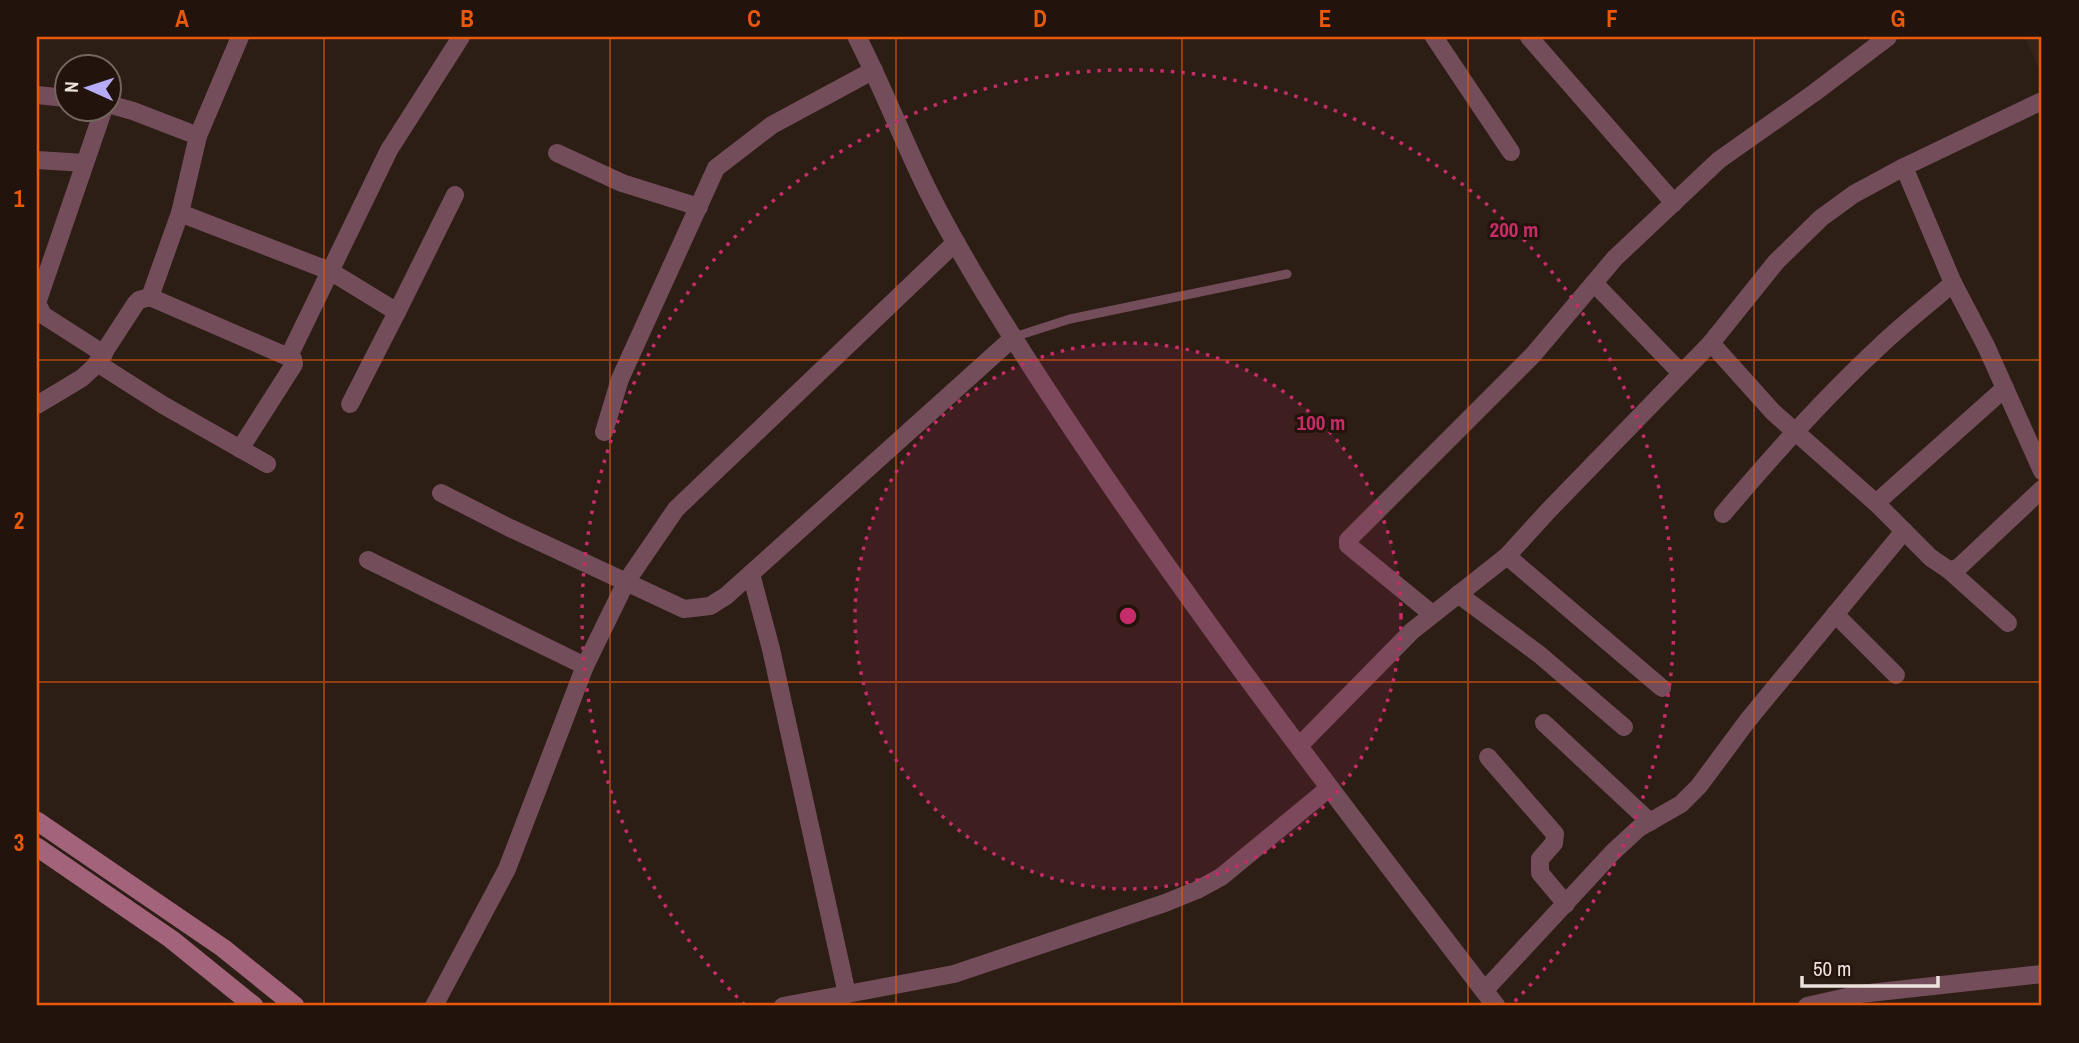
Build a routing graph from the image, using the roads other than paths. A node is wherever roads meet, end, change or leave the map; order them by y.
1 (240, 37) edge
2 (461, 37) edge
3 (857, 37) edge
4 (1434, 37) edge
5 (1529, 37) edge
6 (1876, 40) edge
7 (874, 70) junction
8 (2042, 102) edge
9 (122, 108) edge
10 (99, 122) edge
11 (198, 136) junction
12 (1511, 152) dead end
13 (557, 153) dead end
14 (37, 160) edge
15 (85, 163) junction
16 (1904, 167) junction
17 (455, 195) dead end
18 (1674, 203) junction
19 (699, 207) junction
20 (180, 213) junction
21 (956, 242) junction
22 (330, 271) junction
23 (1286, 274) dead end
24 (1594, 283) junction
25 (1953, 283) junction
26 (150, 297) junction
27 (397, 313) junction
28 (1014, 337) junction
29 (1711, 343) junction
30 (289, 356) junction
31 (101, 358) junction
32 (1681, 373) junction
33 (2005, 388) junction
34 (350, 404) dead end
35 (37, 405) edge
36 (604, 432) dead end
37 (1796, 433) junction
38 (240, 449) junction
39 (267, 464) dead end
40 (2042, 471) edge
41 (2042, 489) edge
42 (441, 493) dead end
43 (1876, 503) junction
44 (1723, 514) dead end
45 (1904, 531) junction
46 (1507, 556) junction
47 (368, 560) dead end
48 (1949, 570) junction
49 (751, 574) junction
50 (626, 582) junction
51 (1458, 594) junction
52 (1432, 614) junction
53 (1835, 614) junction
54 (2008, 623) dead end
55 (585, 666) junction
56 (1896, 676) dead end
57 (1662, 688) dead end
58 (1544, 723) dead end
59 (1624, 727) dead end
60 (1300, 745) junction
61 (1488, 757) dead end
62 (1329, 788) junction
63 (37, 821) edge
64 (1650, 822) junction
65 (37, 848) edge
66 (1566, 904) junction
67 (2042, 974) edge
68 (847, 994) junction
69 (1490, 999) edge
70 (254, 1006) edge
71 (295, 1006) edge
72 (434, 1006) edge
73 (783, 1006) edge
74 (1807, 1006) edge

1 - 11 street
2 - 22 street
3 - 7 street
4 - 12 street
5 - 18 street
6 - 18 street
7 - 19 street
7 - 21 street
8 - 16 street
9 - 11 street
10 - 15 street
11 - 20 street
13 - 19 street
14 - 15 street
15 - 31 street
16 - 25 street
16 - 29 street
17 - 27 street
18 - 24 street
19 - 36 street
20 - 22 street
20 - 26 street
21 - 28 street
21 - 50 street
22 - 27 street
22 - 30 street
23 - 28 lane
24 - 32 street
24 - 52 street
25 - 33 street
25 - 37 street
26 - 30 street
26 - 31 street
27 - 34 street
28 - 49 street
28 - 60 street
29 - 32 street
29 - 37 street
30 - 38 street
31 - 35 street
31 - 38 street
32 - 46 street
33 - 40 street
33 - 43 street
37 - 43 street
37 - 44 street
38 - 39 street
41 - 48 street
42 - 50 street
43 - 45 street
45 - 48 street
45 - 53 street
46 - 51 street
46 - 57 street
47 - 55 street
48 - 54 street
49 - 50 street
49 - 68 street
50 - 55 street
51 - 52 street
51 - 59 street
52 - 60 street
53 - 56 street
53 - 64 street
55 - 72 street
58 - 64 street
60 - 62 street
61 - 66 street
62 - 68 street
62 - 69 street
63 - 71 main road
64 - 66 street
65 - 70 main road
66 - 69 street
67 - 74 street
68 - 73 street

